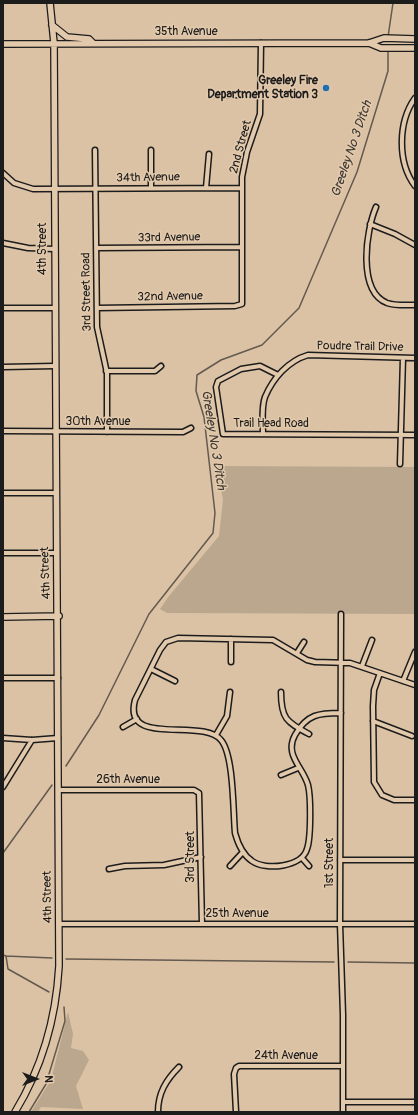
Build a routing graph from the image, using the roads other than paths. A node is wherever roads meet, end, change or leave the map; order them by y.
1 (50, 3) edge
2 (52, 24) junction
3 (415, 39) edge
4 (54, 43) junction
5 (93, 43) junction
6 (261, 43) junction
7 (370, 43) junction
8 (3, 44) edge
9 (415, 48) edge
10 (216, 95) dead end
11 (260, 95) junction
12 (415, 98) edge
13 (95, 150) dead end
14 (151, 150) dead end
15 (208, 154) dead end
16 (3, 173) edge
17 (415, 186) edge
18 (151, 188) junction
19 (206, 188) junction
20 (242, 188) junction
21 (54, 189) junction
22 (96, 189) junction
23 (376, 207) dead end
24 (370, 224) junction
25 (3, 243) edge
26 (415, 245) edge
27 (242, 247) junction
28 (96, 248) junction
29 (54, 249) junction
30 (242, 304) joint
31 (415, 305) edge
32 (3, 308) edge
33 (55, 308) junction
34 (97, 308) junction
35 (403, 358) junction
36 (415, 358) edge
37 (55, 366) junction
38 (161, 366) dead end
39 (3, 367) edge
40 (106, 371) junction
41 (278, 375) junction
42 (191, 428) dead end
43 (3, 431) edge
44 (55, 431) junction
45 (107, 432) junction
46 (262, 434) junction
47 (402, 435) junction
48 (415, 435) edge
49 (400, 464) dead end
50 (3, 493) edge
51 (56, 493) junction
52 (3, 553) edge
53 (56, 553) junction
54 (341, 614) dead end
55 (58, 616) junction
56 (3, 617) edge
57 (231, 638) junction
58 (372, 640) dead end
59 (304, 642) dead end
60 (415, 652) edge
61 (297, 653) junction
62 (230, 662) dead end
63 (341, 662) junction
64 (362, 666) junction
65 (151, 670) junction
66 (380, 673) junction
67 (3, 678) edge
68 (58, 678) junction
69 (175, 681) dead end
70 (403, 681) junction
71 (415, 685) edge
72 (230, 692) dead end
73 (281, 692) dead end
74 (341, 713) junction
75 (136, 719) junction
76 (373, 721) junction
77 (123, 727) dead end
78 (300, 729) junction
79 (309, 734) dead end
80 (216, 735) junction
81 (412, 736) dead end
82 (3, 738) edge
83 (58, 738) junction
84 (32, 740) junction
85 (298, 768) junction
86 (281, 776) dead end
87 (3, 787) edge
88 (59, 790) junction
89 (198, 792) joint
90 (415, 800) edge
91 (243, 852) junction
92 (201, 857) junction
93 (302, 858) junction
94 (340, 860) junction
95 (415, 860) edge
96 (230, 866) dead end
97 (309, 866) dead end
98 (109, 869) dead end
99 (60, 924) junction
100 (202, 924) junction
101 (340, 924) junction
102 (415, 924) edge
103 (343, 1066) junction
104 (179, 1067) dead end
105 (342, 1102) junction
106 (415, 1102) edge
107 (15, 1112) edge
108 (158, 1112) edge
109 (236, 1112) edge
110 (342, 1112) edge

1 - 2 main road, 4th Street
2 - 4 main road, 4th Street
2 - 5 main road
3 - 7 main road
4 - 5 main road, 35th Avenue
4 - 8 main road, 35th Avenue
4 - 21 main road, 4th Street
5 - 6 main road, 35th Avenue
6 - 7 main road, 35th Avenue
6 - 11 street, 2nd Street
7 - 9 main road
10 - 11 street
11 - 20 street, 2nd Street
12 - 17 street
13 - 22 street, 3rd Street Road
14 - 18 street
15 - 19 street
16 - 21 street, 34th Avenue
18 - 19 street, 34th Avenue
18 - 22 street, 34th Avenue
19 - 20 street, 34th Avenue
20 - 27 street, 2nd Street
21 - 22 street, 34th Avenue
21 - 29 main road, 4th Street
22 - 28 street, 3rd Street Road
23 - 24 street
24 - 26 street
24 - 31 street
25 - 29 street
27 - 28 street, 33rd Avenue
27 - 30 street, 2nd Street
28 - 34 street, 3rd Street Road
29 - 33 main road, 4th Street
30 - 34 street, 32nd Avenue
32 - 33 street
33 - 37 main road, 4th Street
34 - 40 street, 3rd Street Road
35 - 36 street, Poudre Trail Drive
35 - 41 street, Poudre Trail Drive
35 - 47 street
37 - 39 street
37 - 44 main road, 4th Street
38 - 40 street
40 - 45 street, 3rd Street Road
41 - 46 street, Poudre Trail Drive
41 - 46 street, Trail Head Road
42 - 45 street, 30th Avenue
43 - 44 street, 30th Avenue
44 - 45 street, 30th Avenue
44 - 51 main road, 4th Street
46 - 47 street, Trail Head Road
47 - 48 street, Trail Head Road
47 - 49 street
50 - 51 street
51 - 53 main road, 4th Street
52 - 53 street
53 - 55 main road, 4th Street
54 - 63 street, 1st Street
55 - 56 main road
55 - 68 main road, 4th Street
57 - 61 street
57 - 62 street
57 - 65 street
58 - 64 street
59 - 61 street
60 - 70 street
61 - 63 street
63 - 64 street
63 - 74 street, 1st Street
64 - 66 street
65 - 69 street
65 - 75 street
66 - 70 street
66 - 76 street
67 - 68 street
68 - 83 main road, 4th Street
70 - 71 street
72 - 80 street
73 - 78 street
74 - 78 street
74 - 94 street, 1st Street
75 - 77 street
75 - 80 street
76 - 81 street
76 - 90 street
78 - 79 street
78 - 85 street
80 - 91 street
82 - 84 street
83 - 84 street
83 - 88 main road, 4th Street
84 - 87 street
85 - 86 street
85 - 93 street
88 - 89 street, 26th Avenue
88 - 99 main road, 4th Street
89 - 92 street, 3rd Street
91 - 93 street
91 - 96 street
92 - 98 street
92 - 100 street, 3rd Street
93 - 97 street
94 - 95 street
94 - 101 street, 1st Street
99 - 100 street, 25th Avenue
99 - 107 main road, 4th Street
100 - 101 street, 25th Avenue
101 - 102 street, 25th Avenue
101 - 103 street, 1st Street
103 - 105 street, 1st Street
103 - 109 street, 24th Avenue
104 - 108 street
105 - 106 street
105 - 110 street, 1st Street

